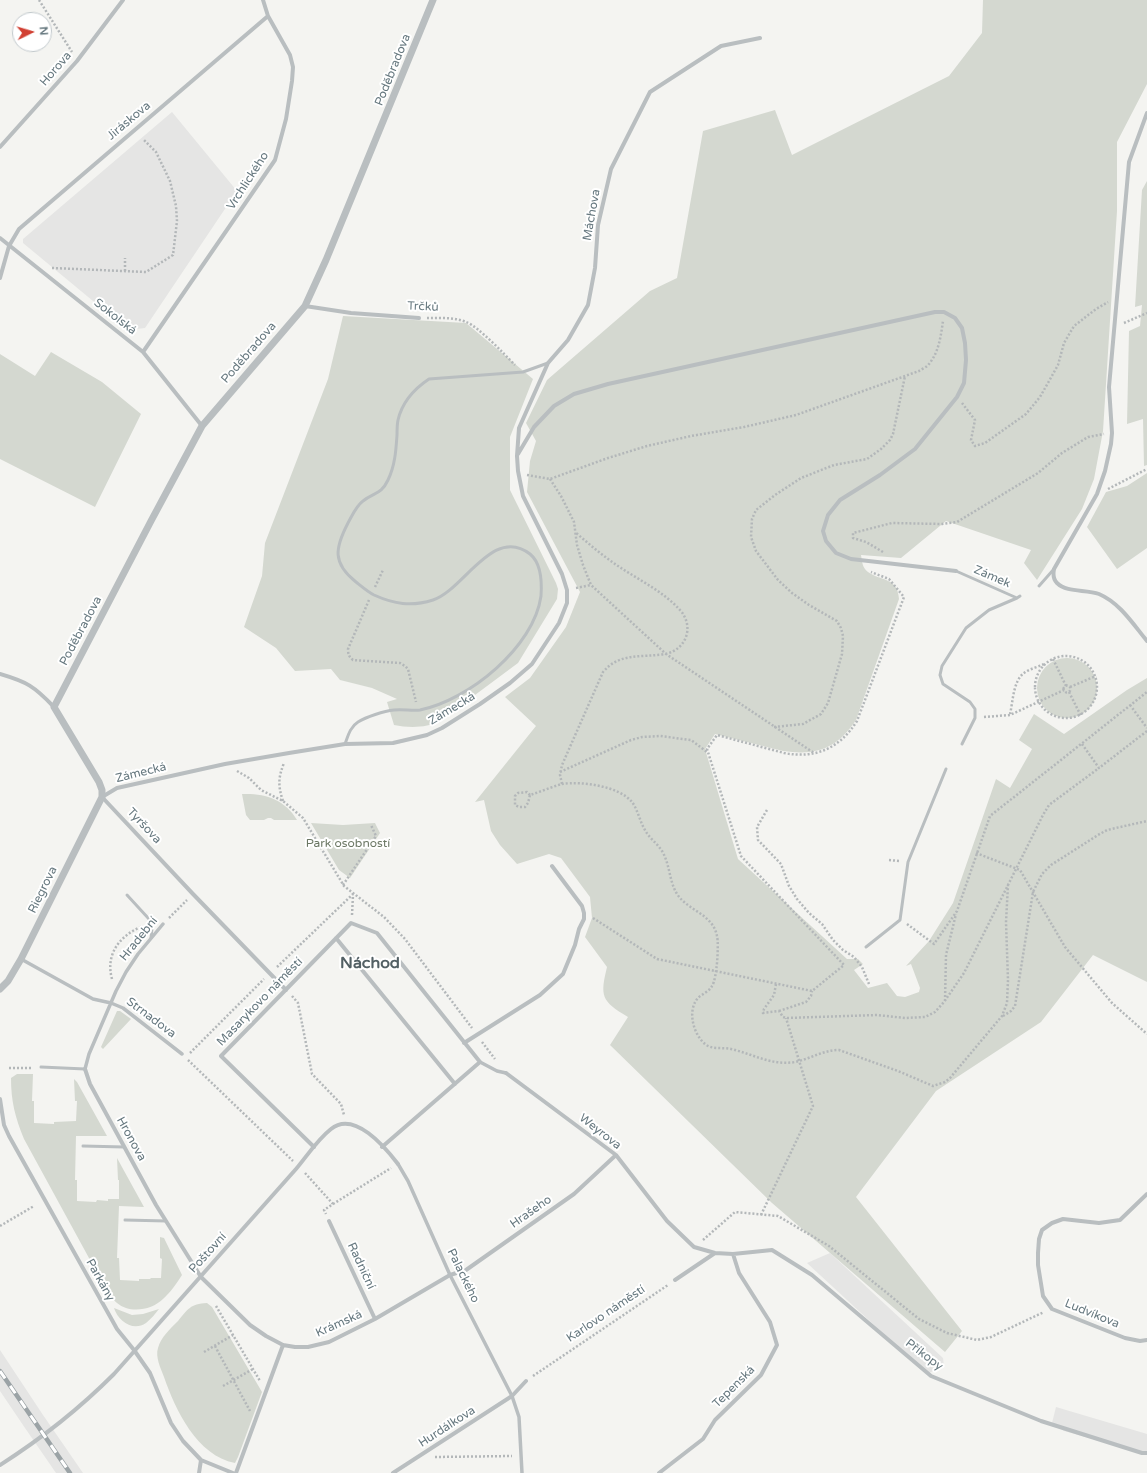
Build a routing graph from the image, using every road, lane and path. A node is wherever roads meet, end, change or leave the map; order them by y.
1 (39, 0) edge
2 (123, 0) edge
3 (263, 0) edge
4 (433, 0) edge
5 (268, 16) junction
6 (760, 38) dead end
7 (77, 61) junction
8 (1147, 113) edge
9 (143, 139) dead end
10 (0, 146) edge
11 (0, 238) edge
12 (9, 246) junction
13 (125, 258) dead end
14 (50, 268) dead end
15 (125, 271) junction
16 (0, 278) edge
17 (1117, 296) junction
18 (304, 306) junction
19 (944, 312) junction
20 (1147, 313) edge
21 (420, 318) joint
22 (1115, 327) junction
23 (143, 352) junction
24 (548, 363) junction
25 (523, 372) junction
26 (905, 376) junction
27 (957, 397) junction
28 (202, 426) junction
29 (1112, 433) junction
30 (517, 456) junction
31 (1147, 470) edge
32 (519, 473) junction
33 (550, 479) junction
34 (1097, 494) junction
35 (575, 532) junction
36 (888, 554) dead end
37 (863, 560) junction
38 (1054, 569) junction
39 (382, 570) dead end
40 (956, 571) joint
41 (591, 585) junction
42 (1039, 586) dead end
43 (567, 590) junction
44 (372, 594) junction
45 (1147, 641) edge
46 (666, 654) junction
47 (1053, 658) junction
48 (1045, 664) junction
49 (0, 674) edge
50 (1096, 676) junction
51 (1066, 686) junction
52 (1070, 687) junction
53 (1064, 690) junction
54 (1069, 692) junction
55 (1147, 692) edge
56 (1038, 702) junction
57 (1130, 706) junction
58 (54, 707) junction
59 (418, 710) junction
60 (1010, 715) junction
61 (1081, 716) junction
62 (975, 718) junction
63 (774, 727) junction
64 (1147, 730) edge
65 (345, 744) junction
66 (962, 744) dead end
67 (1082, 744) junction
68 (707, 752) junction
69 (289, 753) junction
70 (814, 753) junction
71 (225, 764) junction
72 (1099, 768) junction
73 (946, 769) dead end
74 (560, 772) junction
75 (562, 784) junction
76 (530, 796) junction
77 (102, 797) junction
78 (283, 801) junction
79 (767, 810) dead end
80 (1147, 821) edge
81 (371, 825) dead end
82 (976, 853) junction
83 (552, 866) dead end
84 (1016, 869) junction
85 (343, 885) junction
86 (1008, 885) junction
87 (1033, 892) junction
88 (193, 894) junction
89 (353, 894) junction
90 (127, 895) dead end
91 (957, 911) junction
92 (584, 913) junction
93 (150, 922) junction
94 (351, 923) junction
95 (163, 924) joint
96 (909, 926) dead end
97 (151, 938) junction
98 (336, 938) junction
99 (866, 947) dead end
100 (22, 959) junction
101 (716, 971) junction
102 (270, 973) junction
103 (776, 984) junction
104 (869, 984) dead end
105 (0, 989) edge
106 (286, 990) junction
107 (116, 991) junction
108 (812, 991) junction
109 (944, 1002) junction
110 (111, 1003) junction
111 (779, 1011) junction
112 (1002, 1016) junction
113 (786, 1018) junction
114 (1147, 1034) edge
115 (477, 1035) junction
116 (464, 1043) junction
117 (182, 1054) dead end
118 (480, 1062) junction
119 (41, 1067) joint
120 (9, 1068) dead end
121 (85, 1069) junction
122 (506, 1073) junction
123 (455, 1084) junction
124 (0, 1098) edge
125 (347, 1123) junction
126 (83, 1146) dead end
127 (124, 1147) junction
128 (314, 1147) junction
129 (382, 1147) junction
130 (616, 1155) junction
131 (398, 1164) junction
132 (297, 1168) junction
133 (1147, 1194) edge
134 (333, 1204) junction
135 (34, 1206) dead end
136 (761, 1215) junction
137 (125, 1220) dead end
138 (166, 1221) junction
139 (328, 1221) joint
140 (0, 1226) edge
141 (694, 1247) junction
142 (716, 1253) junction
143 (733, 1254) junction
144 (450, 1276) junction
145 (201, 1277) junction
146 (675, 1280) joint
147 (216, 1291) junction
148 (1052, 1309) junction
149 (375, 1319) junction
150 (233, 1335) junction
151 (1147, 1340) edge
152 (283, 1345) junction
153 (215, 1346) junction
154 (134, 1350) junction
155 (204, 1352) dead end
156 (252, 1369) junction
157 (233, 1380) junction
158 (526, 1381) joint
159 (223, 1386) dead end
160 (266, 1392) junction
161 (512, 1396) junction
162 (255, 1421) junction
163 (1147, 1453) edge
164 (521, 1456) junction
165 (434, 1457) dead end
166 (201, 1460) junction
167 (0, 1466) edge
168 (199, 1473) edge
169 (234, 1473) edge
170 (393, 1473) edge
171 (522, 1473) edge
172 (659, 1473) edge

1 - 7 path
2 - 7 street, Horova
3 - 5 street, Vrchlického
4 - 18 street, Poděbradova
5 - 12 street, Jiráskova
5 - 23 street, Vrchlického
6 - 24 street, Máchova
7 - 10 street, Horova
8 - 17 street
9 - 15 path
11 - 12 street, Sokolská
12 - 16 street, Jiráskova
12 - 23 street, Sokolská
13 - 15 path
14 - 15 path
17 - 22 street
17 - 27 path
18 - 21 street, Trčků
18 - 28 street, Poděbradova
19 - 26 path
19 - 27 street
19 - 30 street
20 - 22 path
21 - 25 path, Trčků
22 - 29 street
23 - 28 street, Sokolská
24 - 25 lane
24 - 30 street, Máchova
25 - 44 lane
26 - 33 path
26 - 63 path
27 - 37 street
28 - 58 street, Poděbradova
29 - 34 street
29 - 36 path
30 - 32 street, Zámecká
31 - 34 path
32 - 33 path
32 - 43 street, Zámecká
33 - 35 path
34 - 38 street
35 - 41 path
35 - 46 path
37 - 40 street
37 - 70 path
38 - 42 lane
38 - 45 street
39 - 44 path
40 - 62 lane, Zámek
41 - 43 path
41 - 46 path
43 - 65 street, Zámecká
44 - 59 path
44 - 59 lane
46 - 63 path
46 - 74 path
47 - 48 path
47 - 50 path
47 - 51 path
48 - 56 path
48 - 60 path
49 - 58 street, Tyršova
50 - 52 path
50 - 61 path
51 - 52 path
51 - 53 path
52 - 54 path
53 - 54 path
53 - 56 path
54 - 61 path
55 - 57 path
56 - 60 path
56 - 61 path
57 - 64 path
57 - 67 path
58 - 77 street, Tyršova
59 - 65 lane
60 - 62 path
62 - 66 lane
63 - 70 path
64 - 72 path
65 - 69 street, Zámecká
67 - 72 path
67 - 82 path
68 - 70 path
68 - 74 path
68 - 108 path
69 - 71 street, Zámecká
69 - 78 path
71 - 77 street, Zámecká
71 - 78 path
72 - 84 path
73 - 99 lane
74 - 75 path
75 - 76 path
75 - 101 path
76 - 76 path
77 - 88 street, Tyršova
77 - 100 street, Riegrova
78 - 85 path
79 - 104 path
80 - 87 path
81 - 85 path
82 - 84 path
82 - 91 path
83 - 92 street
84 - 86 path
84 - 87 path
85 - 89 path
86 - 109 path
86 - 112 path
87 - 112 path
87 - 114 path
88 - 95 path, Hradební
88 - 102 street, Tyršova
89 - 94 path
89 - 102 path
89 - 115 path
90 - 93 lane
91 - 96 path
91 - 109 path
92 - 101 path
92 - 115 street
93 - 97 lane
93 - 107 path
94 - 98 street, Masarykovo náměstí
94 - 116 street
95 - 97 street, Hradební
97 - 107 street, Hradební
98 - 106 street, Masarykovo náměstí
98 - 123 street
100 - 105 street, Riegrova
100 - 110 street, Strnadova
101 - 103 path
101 - 112 path
102 - 106 street, Tyršova
102 - 132 path
103 - 108 path
103 - 111 path
106 - 125 path
106 - 128 street, Masarykovo náměstí
107 - 110 street, Hradební
108 - 111 path
109 - 113 path
110 - 117 street, Strnadova
110 - 121 street
111 - 113 path
113 - 136 path, bridge
115 - 116 street
115 - 122 path
116 - 118 street
118 - 122 street, Weyrova
118 - 123 street
119 - 120 path
119 - 121 lane
121 - 127 street, Hronova
122 - 130 street, Weyrova
123 - 129 street
124 - 154 street, Parkány
125 - 128 street
125 - 129 street
126 - 127 lane
127 - 138 street, Hronova
128 - 132 street
129 - 131 street
130 - 141 street, Weyrova
130 - 144 street, Hrašeho
131 - 134 path
131 - 144 street, Palackého
132 - 134 path
132 - 145 street, Poštovní
133 - 148 street, Ludvíkova
134 - 139 path
135 - 140 path
136 - 141 path
136 - 148 path
137 - 138 lane
138 - 145 street, Hronova
139 - 149 street, Radniční
141 - 142 street, Weyrova
142 - 143 street, Weyrova
142 - 146 street
143 - 163 street, Příkopy
143 - 172 street, Tepenská
144 - 149 street, Krámská
144 - 161 street, Palackého
145 - 147 street, Krámská
145 - 154 street, Poštovní
146 - 158 path, Karlovo náměstí
147 - 150 path
147 - 152 street, Krámská
148 - 151 street, Ludvíkova
149 - 152 street, Krámská
150 - 153 path
150 - 156 path
152 - 160 street
153 - 155 path
153 - 157 path
154 - 166 street, Parkány
154 - 167 street, Poštovní
156 - 157 path
156 - 160 path
157 - 159 path
157 - 162 path
158 - 161 street
160 - 162 street
161 - 164 street, Palackého
161 - 170 street, Hurdálkova
162 - 169 street
164 - 165 path
164 - 171 street, Palackého
166 - 168 street
166 - 169 street

